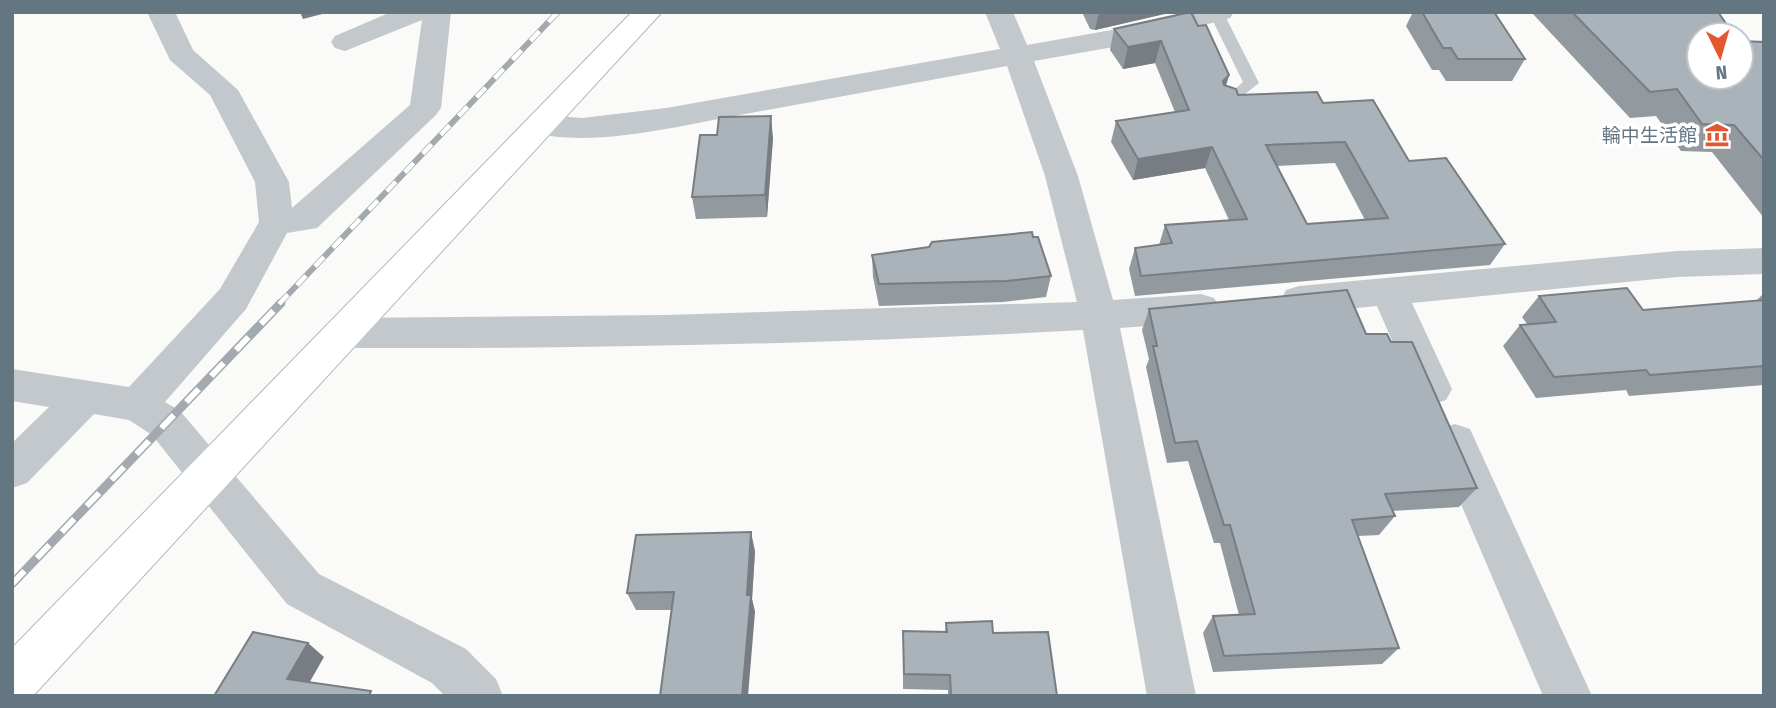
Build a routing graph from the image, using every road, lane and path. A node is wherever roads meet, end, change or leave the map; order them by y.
1 (161, 12) edge
2 (416, 12) edge
3 (438, 12) edge
4 (648, 12) edge
5 (999, 12) edge
6 (1218, 13) edge
7 (345, 42) dead end
8 (1020, 56) junction
9 (1226, 104) edge
10 (541, 125) junction
11 (276, 222) junction
12 (1764, 261) edge
13 (1389, 292) junction
14 (1098, 317) junction
15 (346, 333) junction
16 (12, 385) edge
17 (86, 396) junction
18 (138, 405) junction
19 (12, 470) edge
20 (209, 474) junction
21 (12, 683) edge
22 (454, 686) edge
23 (1172, 696) edge
24 (1568, 696) edge

1 - 11 street
2 - 7 street
3 - 11 street
4 - 10 street
5 - 8 street
6 - 8 street
6 - 9 lane
8 - 10 street
8 - 14 street
10 - 15 street
11 - 18 street
12 - 13 street
13 - 14 street
13 - 24 street
14 - 15 street
14 - 23 street
15 - 20 street
16 - 17 street
17 - 18 street
17 - 19 street
18 - 20 street
20 - 21 street
20 - 22 street

